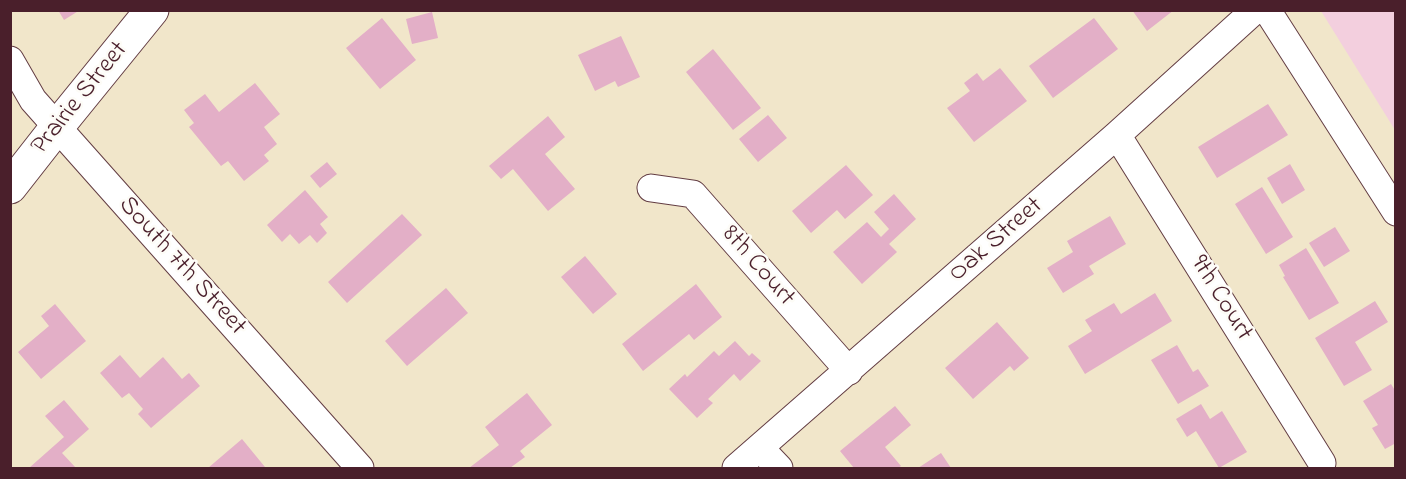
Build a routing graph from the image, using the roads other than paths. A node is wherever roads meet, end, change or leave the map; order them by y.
1 (152, 10) edge
2 (1255, 10) edge
3 (1267, 10) edge
4 (10, 60) edge
5 (57, 127) junction
6 (1117, 135) junction
7 (10, 188) edge
8 (651, 188) dead end
9 (1395, 212) edge
10 (849, 371) junction
11 (760, 448) junction
12 (1322, 463) dead end
13 (360, 468) edge
14 (736, 468) edge
15 (778, 468) edge

1 - 5 street, Prairie Street
2 - 6 street, Oak Street
3 - 9 street
4 - 5 street, South 7th Street
5 - 7 street, Prairie Street
5 - 13 street, South 7th Street
6 - 10 street, Oak Street
6 - 12 street, 9th Court
8 - 10 street, 8th Court
10 - 11 street, Oak Street
11 - 14 street, Oak Street
11 - 15 street

